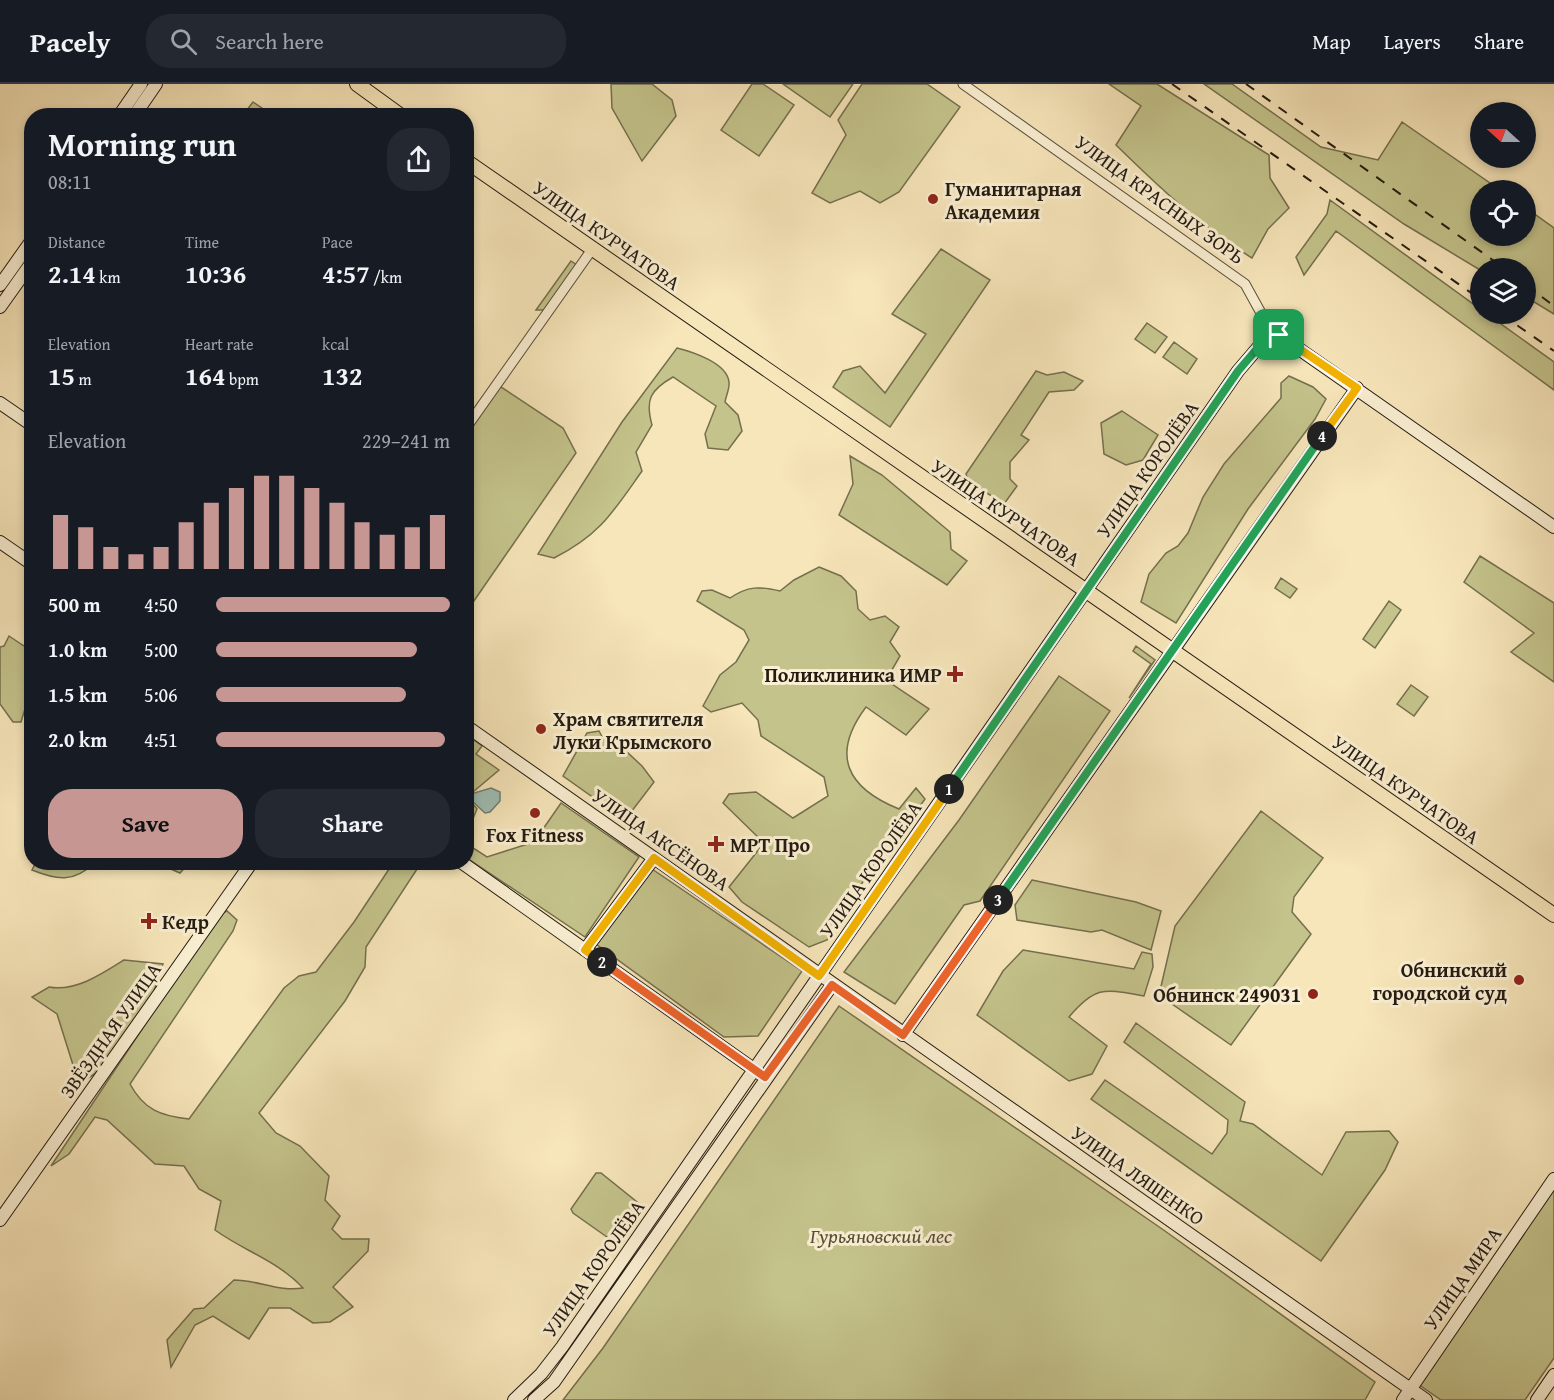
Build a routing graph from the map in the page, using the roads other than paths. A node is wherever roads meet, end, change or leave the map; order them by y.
1 (141, 84) edge
2 (156, 84) edge
3 (357, 84) edge
4 (963, 84) edge
5 (124, 108) edge
6 (140, 108) edge
7 (391, 108) edge
8 (474, 166) edge
9 (593, 248) junction
10 (24, 251) edge
11 (24, 273) edge
12 (0, 285) edge
13 (0, 307) edge
14 (1279, 335) junction
15 (1357, 388) junction
16 (0, 403) edge
17 (474, 417) edge
18 (24, 420) edge
19 (1554, 527) edge
20 (0, 542) edge
21 (24, 558) edge
22 (1086, 591) junction
23 (1172, 649) junction
24 (474, 732) edge
25 (654, 858) junction
26 (246, 870) edge
27 (472, 870) edge
28 (1554, 915) edge
29 (585, 950) junction
30 (819, 976) junction
31 (832, 985) junction
32 (903, 1035) junction
33 (754, 1069) junction
34 (765, 1077) junction
35 (1554, 1179) edge
36 (0, 1220) edge
37 (1554, 1375) edge
38 (1410, 1389) junction
39 (1424, 1398) edge
40 (514, 1400) edge
41 (534, 1400) edge
42 (1403, 1400) edge
43 (1537, 1400) edge

1 - 5 main road
2 - 6 main road
3 - 7 main road
4 - 14 street, УЛИЦА КРАСНЫХ ЗОРЬ
8 - 9 main road, УЛИЦА КУРЧАТОВА
9 - 17 street
9 - 22 main road, УЛИЦА КУРЧАТОВА
10 - 12 main road
11 - 13 main road
14 - 15 main road, УЛИЦА КРАСНЫХ ЗОРЬ
14 - 22 main road, УЛИЦА КОРОЛЁВА
15 - 19 main road, УЛИЦА КРАСНЫХ ЗОРЬ
15 - 23 main road
16 - 18 main road
20 - 21 main road
22 - 23 main road, УЛИЦА КУРЧАТОВА
22 - 30 main road, УЛИЦА КОРОЛЁВА
23 - 28 main road, УЛИЦА КУРЧАТОВА
23 - 32 main road
24 - 25 main road, УЛИЦА АКСЁНОВА
25 - 29 main road
25 - 30 main road, УЛИЦА АКСЁНОВА
26 - 36 main road, ЗВЁЗДНАЯ УЛИЦА
27 - 29 main road
29 - 33 main road
30 - 31 main road, УЛИЦА АКСЁНОВА
30 - 33 main road, УЛИЦА КОРОЛЁВА
31 - 32 main road, УЛИЦА ЛЯШЕНКО
31 - 34 main road, УЛИЦА КОРОЛЁВА
32 - 38 main road, УЛИЦА ЛЯШЕНКО
33 - 34 main road
33 - 40 main road, УЛИЦА КОРОЛЁВА
34 - 41 main road, УЛИЦА КОРОЛЁВА
35 - 38 main road, УЛИЦА МИРА
37 - 43 main road
38 - 39 main road, УЛИЦА ЛЯШЕНКО
38 - 42 main road, УЛИЦА МИРА

